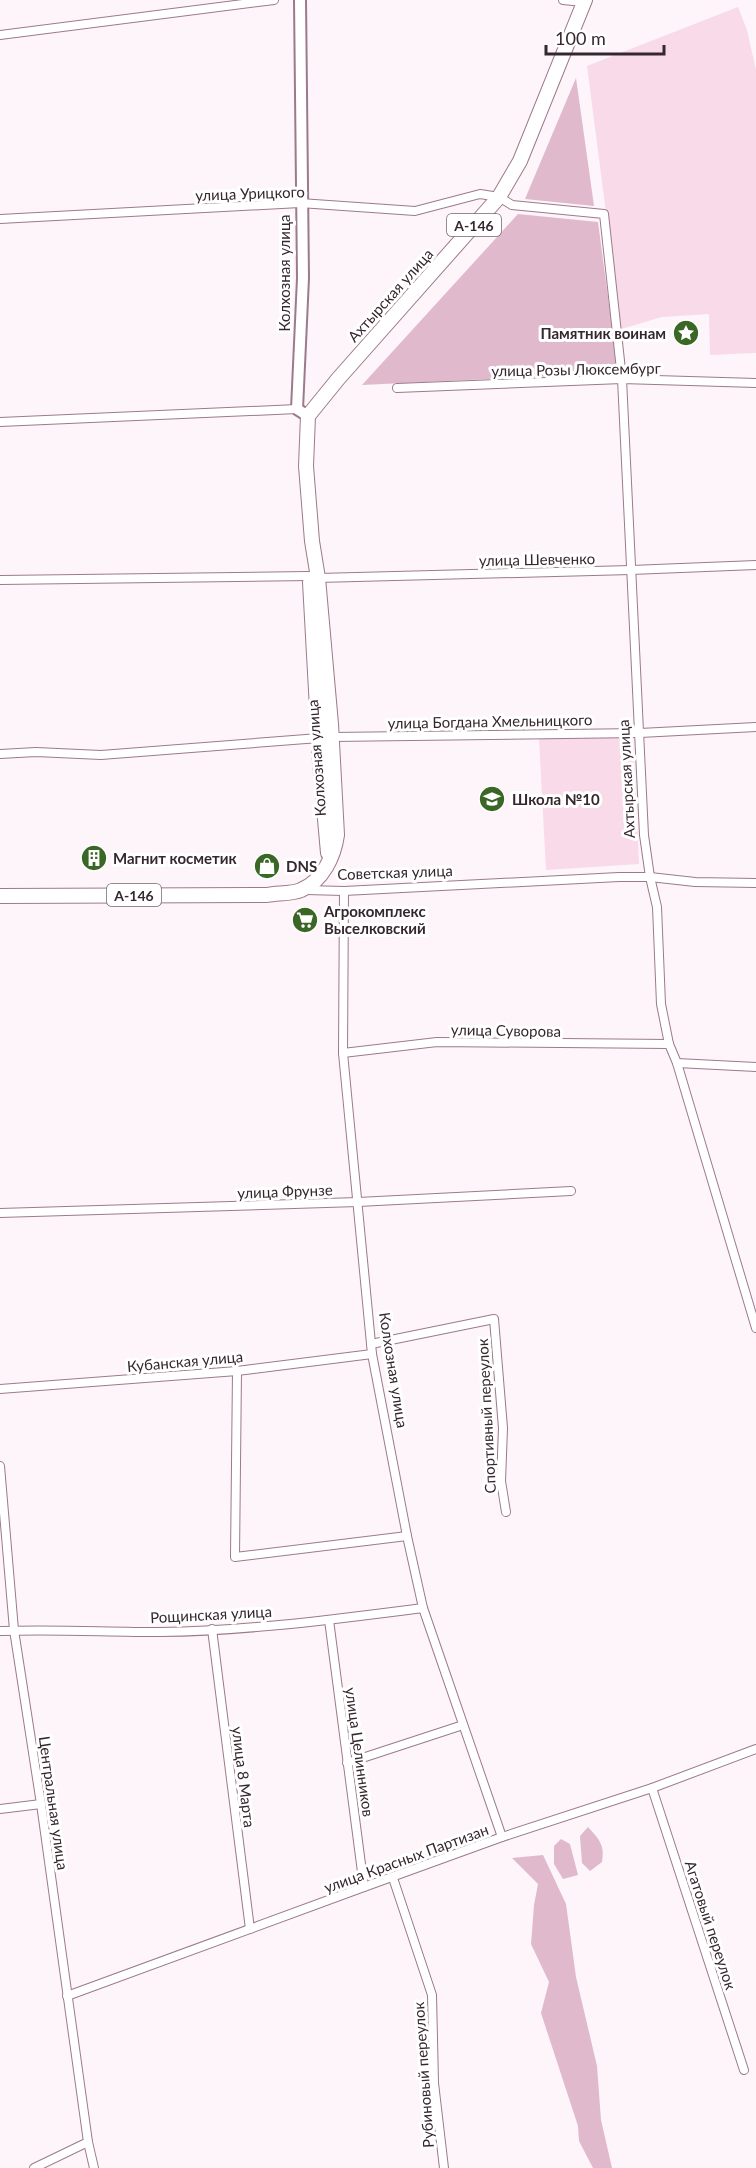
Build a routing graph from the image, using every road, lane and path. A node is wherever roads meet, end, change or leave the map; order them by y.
1 (273, 0) edge
2 (300, 0) edge
3 (563, 0) edge
4 (585, 1) edge
5 (0, 35) edge
6 (499, 197) junction
7 (300, 203) junction
8 (604, 214) joint
9 (0, 219) edge
10 (622, 379) junction
11 (756, 383) edge
12 (397, 388) dead end
13 (302, 413) junction
14 (0, 422) edge
15 (756, 565) edge
16 (631, 570) junction
17 (314, 577) junction
18 (0, 580) edge
19 (756, 727) edge
20 (639, 733) junction
21 (325, 738) junction
22 (0, 754) edge
23 (650, 877) junction
24 (756, 883) edge
25 (301, 890) junction
26 (344, 891) junction
27 (0, 896) edge
28 (669, 1044) junction
29 (343, 1053) junction
30 (677, 1063) junction
31 (756, 1066) edge
32 (571, 1191) dead end
33 (358, 1202) junction
34 (0, 1213) edge
35 (756, 1329) edge
36 (371, 1344) junction
37 (372, 1354) junction
38 (237, 1371) junction
39 (0, 1389) edge
40 (0, 1466) edge
41 (506, 1512) dead end
42 (407, 1536) junction
43 (423, 1608) junction
44 (329, 1620) junction
45 (212, 1629) junction
46 (14, 1630) junction
47 (0, 1631) edge
48 (463, 1725) junction
49 (755, 1751) edge
50 (347, 1763) junction
51 (652, 1788) junction
52 (41, 1804) junction
53 (0, 1809) edge
54 (502, 1837) junction
55 (393, 1878) junction
56 (364, 1887) junction
57 (250, 1929) junction
58 (67, 1996) junction
59 (744, 2070) dead end
60 (88, 2142) junction
61 (34, 2168) edge
62 (94, 2168) edge
63 (444, 2168) edge

1 - 5 street
2 - 7 street, Колхозная улица
3 - 4 street
4 - 6 highway, Ахтырская улица / А-146
6 - 7 street, улица Урицкого
6 - 8 street, улица Урицкого
6 - 13 highway, Ахтырская улица / А-146
7 - 9 street, улица Урицкого
7 - 13 street, Колхозная улица
8 - 10 street, Ахтырская улица
10 - 11 street, улица Розы Люксембург
10 - 12 street, улица Розы Люксембург
10 - 16 street, Ахтырская улица
13 - 14 street
13 - 17 highway, Колхозная улица
15 - 16 street, улица Шевченко
16 - 17 street, улица Шевченко
16 - 20 street, Ахтырская улица
17 - 18 street, улица Шевченко
17 - 21 highway, Колхозная улица
19 - 20 street, улица Богдана Хмельницкого
20 - 21 street, улица Богдана Хмельницкого
20 - 23 street, Ахтырская улица
21 - 22 street, улица Богдана Хмельницкого
21 - 25 highway, Колхозная улица
23 - 24 street, Советская улица
23 - 26 street, Советская улица
23 - 28 street, Ахтырская улица
25 - 26 street, Советская улица
25 - 27 highway, Советская улица / А-146
26 - 29 street, Колхозная улица
28 - 29 street, улица Суворова
28 - 30 street, Ахтырская улица
29 - 33 street, Колхозная улица
30 - 31 street
30 - 35 street, Ахтырская улица
32 - 33 street, улица Фрунзе
33 - 34 street, улица Фрунзе
33 - 36 street, Колхозная улица
36 - 37 street, Колхозная улица
36 - 41 street, Спортивный переулок
37 - 38 street, Кубанская улица
37 - 42 street, Колхозная улица
38 - 39 street, Кубанская улица
38 - 42 street
40 - 46 street, Центральная улица
42 - 43 street, Колхозная улица
43 - 44 street, Рощинская улица
43 - 48 street, Колхозная улица
44 - 45 street, Рощинская улица
44 - 50 street, улица Целинников
45 - 46 street, Рощинская улица
45 - 57 street, улица 8 Марта
46 - 47 street, Рощинская улица
46 - 52 street, Центральная улица
48 - 50 street
48 - 54 street, Колхозная улица
49 - 51 street, улица Красных Партизан
50 - 56 street, улица Целинников
51 - 54 street, улица Красных Партизан
51 - 59 street, Агатовый переулок
52 - 53 street
52 - 58 street, Центральная улица
54 - 55 street, улица Красных Партизан
55 - 56 street, улица Красных Партизан
55 - 63 street, Рубиновый переулок
56 - 57 street, улица Красных Партизан
57 - 58 street, улица Красных Партизан
58 - 60 street, Центральная улица
60 - 61 street
60 - 62 street, Центральная улица

